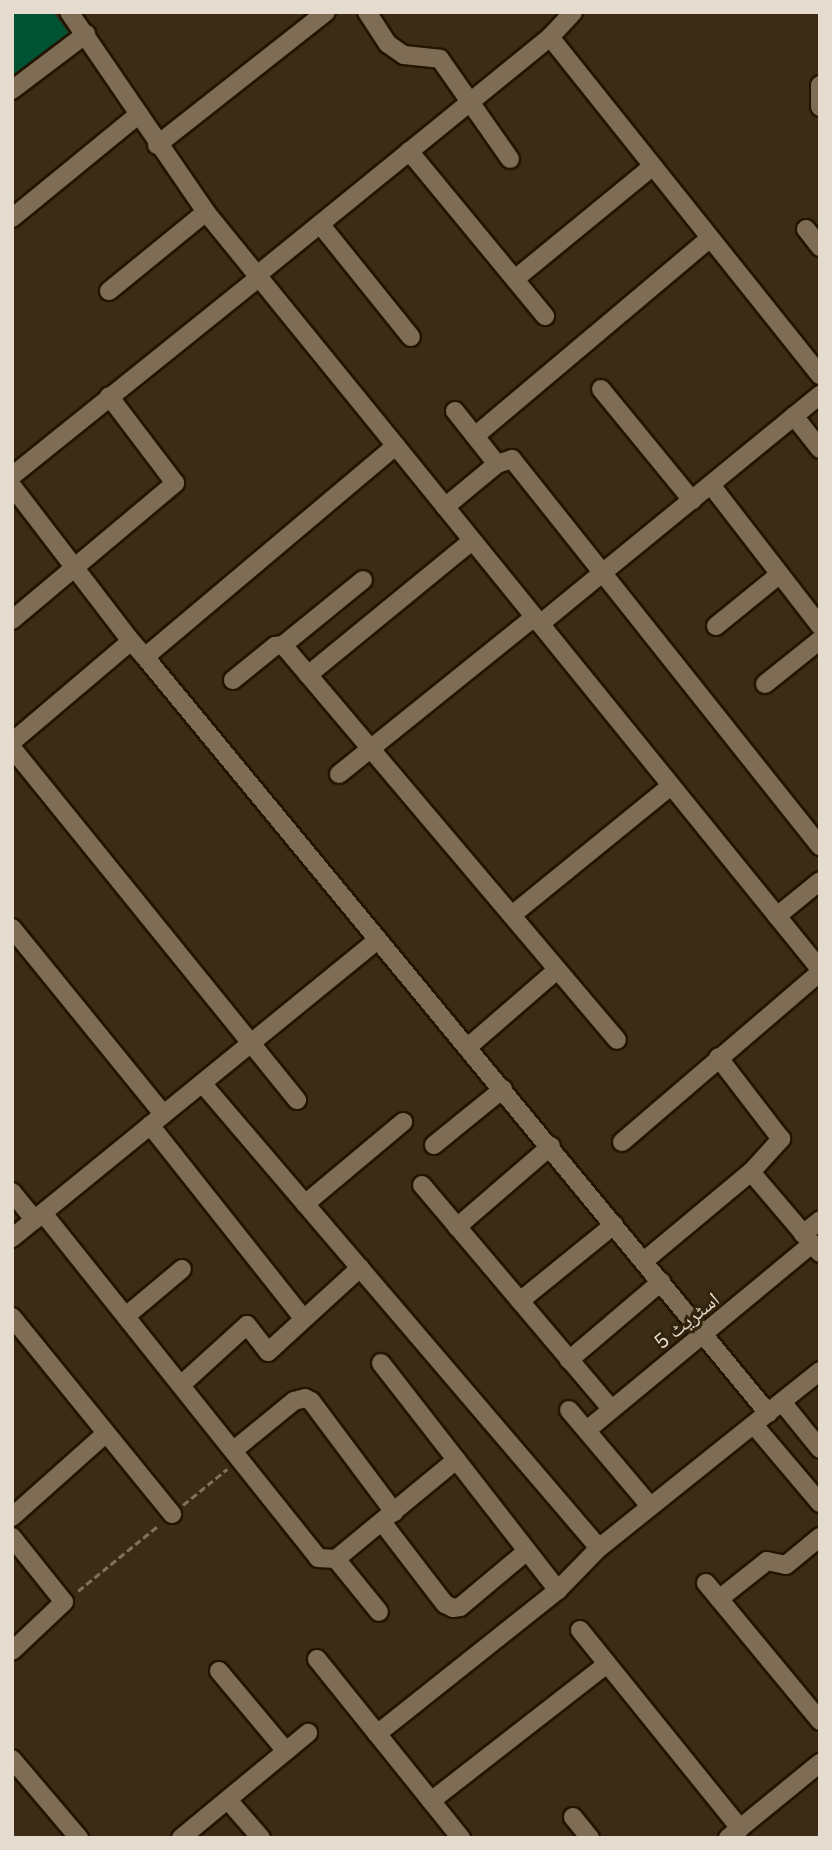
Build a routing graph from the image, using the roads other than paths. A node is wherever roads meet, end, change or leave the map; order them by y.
1 (69, 12) edge
2 (327, 12) edge
3 (367, 12) edge
4 (573, 12) edge
5 (86, 34) junction
6 (550, 37) junction
7 (820, 85) edge
8 (12, 90) edge
9 (467, 103) junction
10 (820, 107) edge
11 (139, 114) junction
12 (157, 145) junction
13 (409, 151) junction
14 (510, 159) dead end
15 (653, 166) junction
16 (206, 212) junction
17 (12, 218) edge
18 (320, 224) junction
19 (806, 229) dead end
20 (710, 238) junction
21 (820, 247) edge
22 (257, 277) junction
23 (515, 279) junction
24 (109, 291) dead end
25 (545, 316) dead end
26 (411, 337) dead end
27 (820, 374) edge
28 (601, 389) dead end
29 (109, 396) junction
30 (820, 396) edge
31 (455, 411) dead end
32 (794, 416) junction
33 (475, 436) junction
34 (396, 446) junction
35 (820, 449) edge
36 (497, 464) junction
37 (12, 477) edge
38 (711, 485) junction
39 (12, 486) edge
40 (692, 500) junction
41 (445, 508) junction
42 (472, 541) junction
43 (74, 569) junction
44 (604, 572) junction
45 (780, 575) junction
46 (362, 580) dead end
47 (12, 620) edge
48 (537, 621) junction
49 (716, 626) dead end
50 (820, 626) edge
51 (820, 640) edge
52 (131, 641) junction
53 (283, 645) junction
54 (145, 657) junction
55 (308, 675) junction
56 (233, 680) dead end
57 (765, 684) dead end
58 (12, 742) edge
59 (12, 748) edge
60 (370, 750) junction
61 (339, 774) dead end
62 (671, 786) junction
63 (820, 846) edge
64 (820, 881) edge
65 (512, 915) junction
66 (777, 916) junction
67 (12, 928) edge
68 (378, 940) junction
69 (557, 970) junction
70 (820, 970) edge
71 (617, 1040) dead end
72 (250, 1044) junction
73 (468, 1047) junction
74 (718, 1057) junction
75 (202, 1083) junction
76 (503, 1089) junction
77 (297, 1100) dead end
78 (156, 1119) junction
79 (403, 1122) dead end
80 (622, 1142) dead end
81 (434, 1145) dead end
82 (551, 1146) junction
83 (751, 1172) junction
84 (422, 1185) dead end
85 (12, 1192) edge
86 (305, 1204) junction
87 (39, 1216) junction
88 (820, 1220) edge
89 (614, 1224) junction
90 (457, 1227) junction
91 (12, 1238) edge
92 (812, 1243) edge
93 (644, 1261) junction
94 (360, 1268) junction
95 (182, 1269) dead end
96 (661, 1282) junction
97 (520, 1301) junction
98 (125, 1316) junction
99 (12, 1317) edge
100 (302, 1317) junction
101 (705, 1335) junction
102 (569, 1360) junction
103 (381, 1363) dead end
104 (820, 1371) edge
105 (181, 1385) junction
106 (611, 1409) junction
107 (569, 1410) dead end
108 (768, 1413) junction
109 (587, 1430) junction
110 (104, 1434) junction
111 (820, 1449) edge
112 (237, 1454) junction
113 (457, 1460) junction
114 (820, 1503) edge
115 (650, 1506) junction
116 (172, 1514) road end
117 (12, 1517) edge
118 (388, 1517) junction
119 (12, 1537) edge
120 (820, 1537) edge
121 (599, 1548) junction
122 (527, 1551) junction
123 (336, 1559) junction
124 (706, 1583) dead end
125 (558, 1590) junction
126 (719, 1599) junction
127 (379, 1612) dead end
128 (580, 1630) dead end
129 (12, 1651) edge
130 (317, 1659) dead end
131 (607, 1664) junction
132 (219, 1671) dead end
133 (820, 1721) edge
134 (308, 1733) dead end
135 (377, 1734) junction
136 (286, 1751) junction
137 (12, 1759) edge
138 (820, 1763) edge
139 (228, 1800) junction
140 (431, 1801) junction
141 (573, 1817) dead end
142 (734, 1833) edge
143 (79, 1838) edge
144 (181, 1838) edge
145 (261, 1838) edge
146 (461, 1838) edge
147 (590, 1838) edge

1 - 5 street
2 - 12 street
3 - 9 street
4 - 6 street
5 - 8 street
5 - 11 street
6 - 9 street
6 - 15 street
7 - 10 street
9 - 13 street
9 - 14 street
11 - 12 street
11 - 17 street
12 - 16 street
13 - 18 street
13 - 23 street
15 - 20 street
15 - 23 street
16 - 22 street
16 - 24 street
18 - 22 street
18 - 26 street
19 - 21 street
20 - 27 street
20 - 33 street
22 - 29 street
22 - 34 street
23 - 25 street
28 - 40 street
29 - 37 street
29 - 43 street
30 - 32 street
31 - 33 street
32 - 35 street
32 - 38 street
33 - 36 street
34 - 41 street
34 - 54 street
36 - 41 street
36 - 44 street
38 - 40 street
38 - 45 street
39 - 43 street
40 - 44 street
41 - 42 street
42 - 48 street
42 - 55 street
43 - 47 street
43 - 52 street
44 - 48 street
44 - 63 street
45 - 49 street
45 - 50 street
46 - 53 street
48 - 60 street
48 - 62 street
51 - 57 street
52 - 54 street
52 - 58 street
53 - 55 street
53 - 56 street
54 - 68 street
55 - 60 street
59 - 72 street
60 - 61 street
60 - 65 street
62 - 65 street
62 - 66 street
64 - 66 street
65 - 69 street
66 - 70 street
67 - 78 street
68 - 72 street
68 - 73 street
69 - 71 street
69 - 73 street
70 - 74 street
72 - 75 street
72 - 77 street
73 - 76 street
74 - 80 street
74 - 83 street
75 - 78 street
75 - 86 street
76 - 81 street
76 - 82 street
78 - 87 street
78 - 100 street
79 - 86 street
82 - 89 street
82 - 90 street
83 - 92 street
83 - 93 street
84 - 90 street
85 - 87 street
86 - 94 street
87 - 91 street
87 - 98 street
88 - 92 street, اسٹریٹ 5
89 - 93 street
89 - 97 street
90 - 97 street
92 - 101 street, اسٹریٹ 5
93 - 96 street
94 - 100 street
94 - 121 street
95 - 98 street
96 - 101 street
96 - 102 street
97 - 102 street
98 - 105 street
99 - 110 street
100 - 105 street
101 - 106 street, اسٹریٹ 5
101 - 108 street
102 - 106 street
103 - 113 street
104 - 108 street
105 - 112 street
106 - 109 street, اسٹریٹ 5
107 - 109 street
108 - 111 street
108 - 114 street
108 - 115 street
109 - 115 street
110 - 116 street
110 - 117 street
112 - 118 street
112 - 123 street
113 - 118 street
113 - 122 street
115 - 121 street
118 - 122 street
118 - 123 street
119 - 129 street
120 - 126 street
121 - 125 street
122 - 125 street
123 - 127 street
124 - 126 street
125 - 135 street
126 - 133 street
128 - 131 street
130 - 135 street
131 - 140 street
131 - 142 street
132 - 136 street
134 - 136 street
135 - 140 street
136 - 139 street
137 - 143 street
138 - 142 street
139 - 144 street
139 - 145 street
140 - 146 street
141 - 147 street

